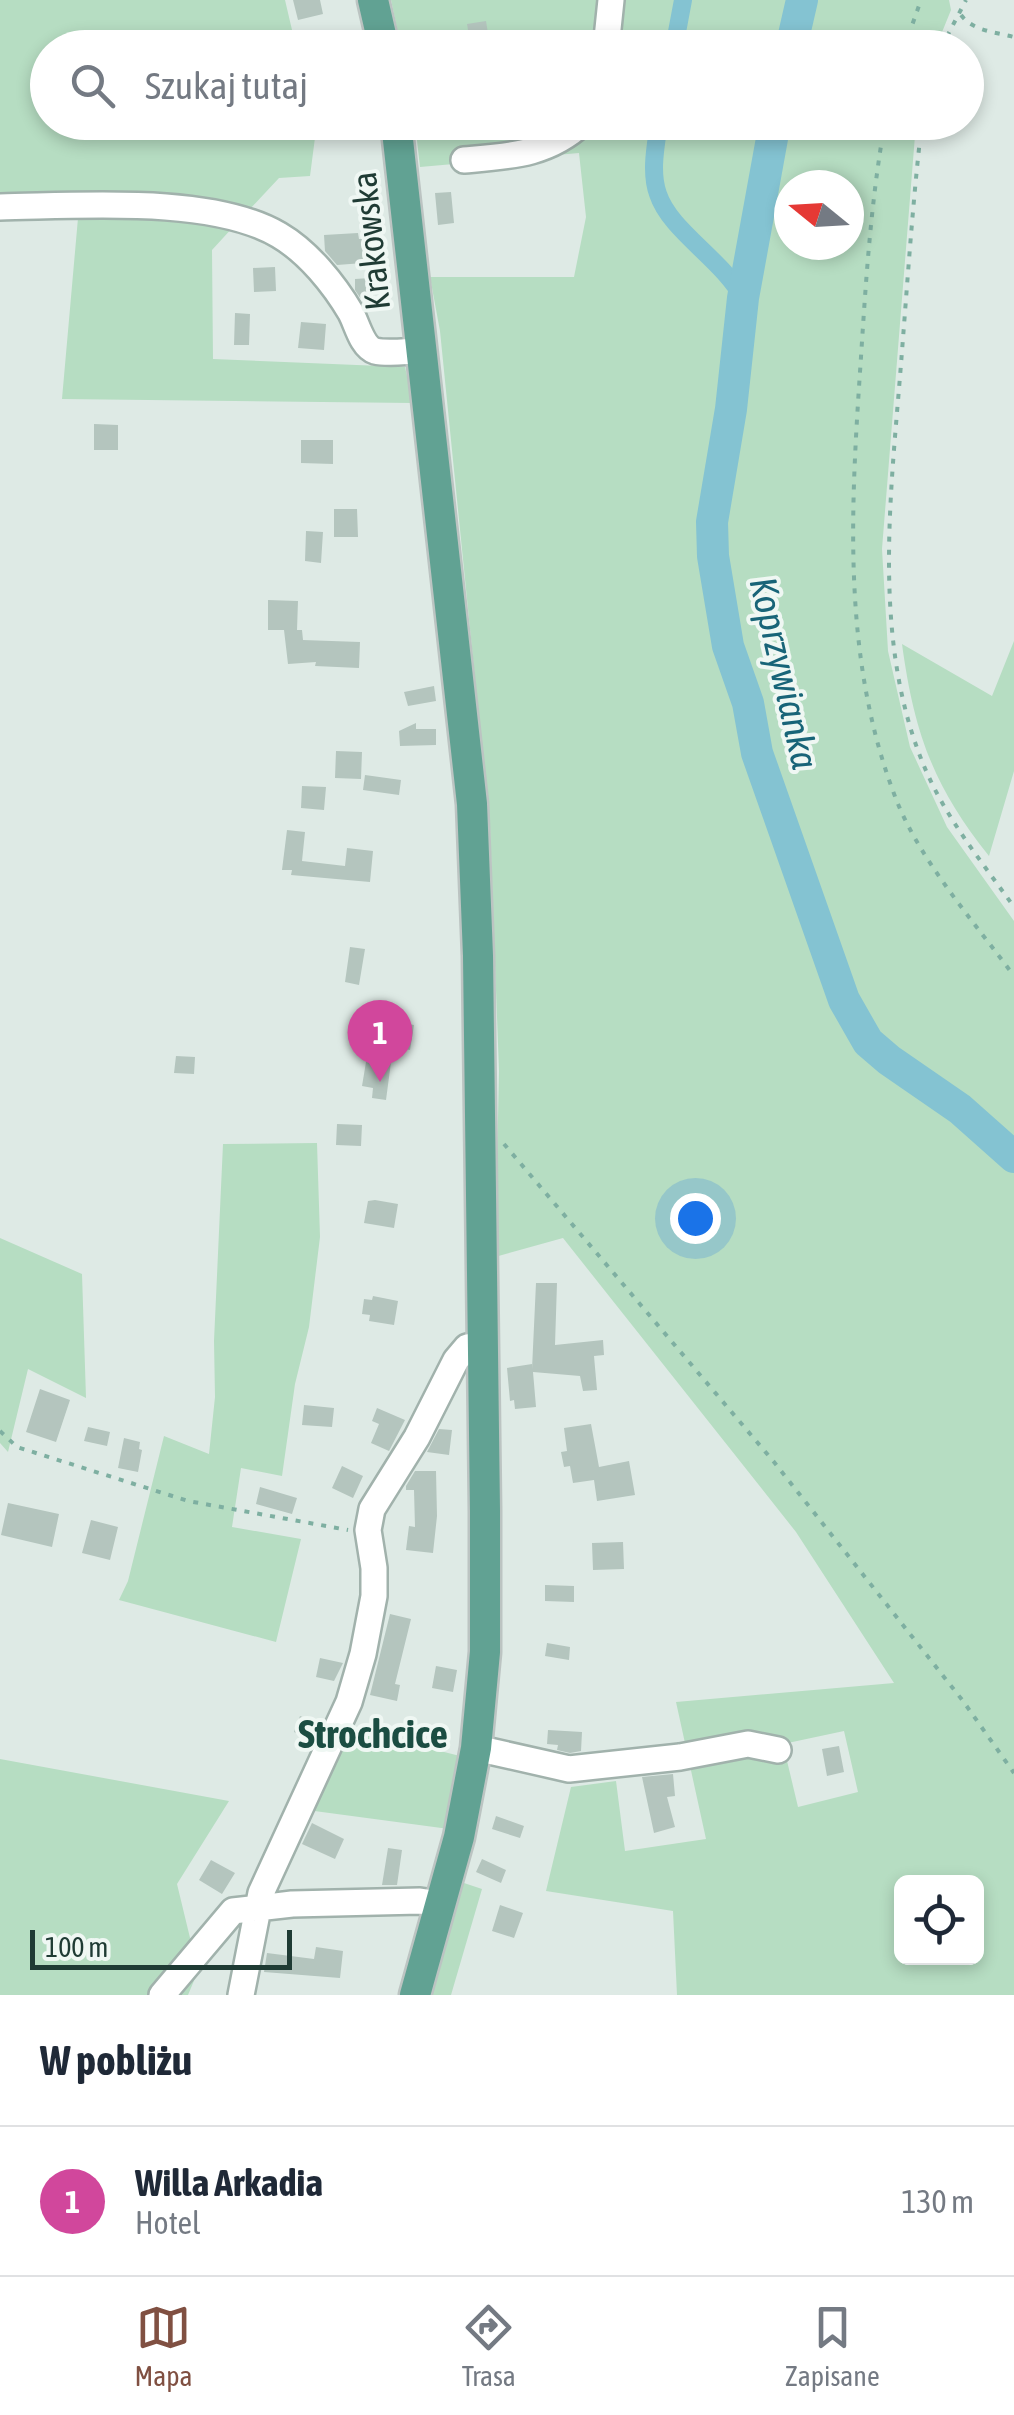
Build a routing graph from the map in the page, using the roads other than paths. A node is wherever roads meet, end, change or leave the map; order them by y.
1 (374, 0) edge
2 (611, 0) edge
3 (380, 30) edge
4 (608, 30) edge
5 (398, 140) edge
6 (562, 140) edge
7 (464, 160) dead end
8 (0, 207) edge
9 (421, 350) junction
10 (484, 1344) junction
11 (476, 1748) junction
12 (778, 1750) dead end
13 (440, 1904) junction
14 (258, 1907) junction
15 (162, 1995) edge
16 (241, 1995) edge
17 (415, 1995) edge

1 - 3 main road
2 - 4 street
5 - 9 main road, Krakowska
6 - 7 street
8 - 9 street
9 - 10 main road, Krakowska
10 - 11 main road, Krakowska
10 - 14 street
11 - 12 street
11 - 13 main road, Krakowska
13 - 14 street
13 - 17 main road, Krakowska
14 - 15 street
14 - 16 street

